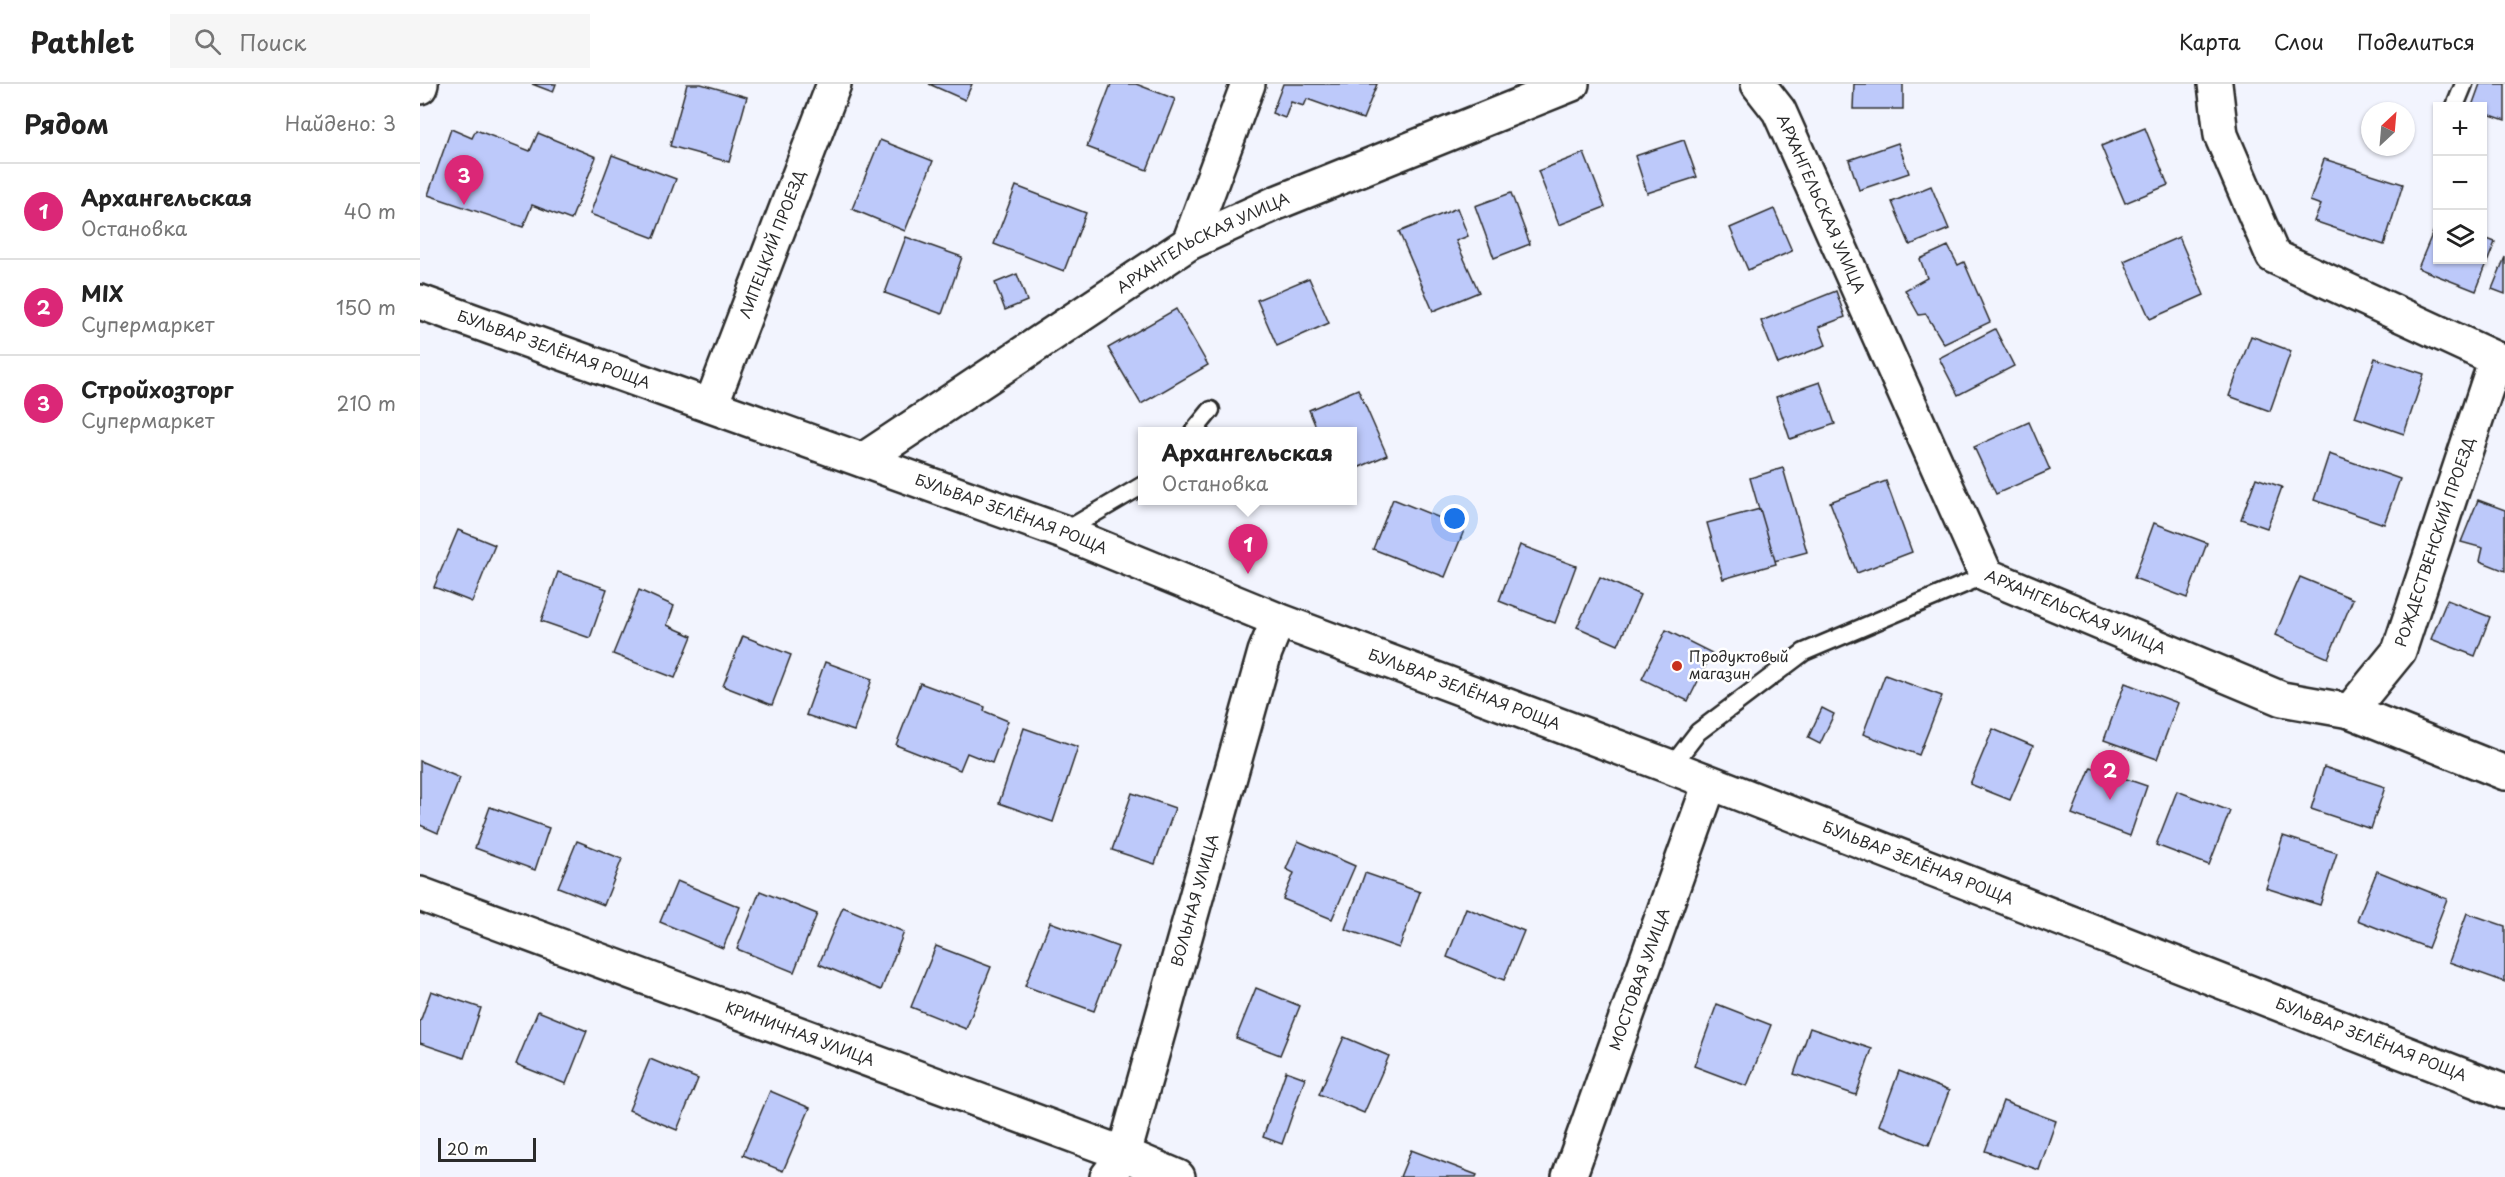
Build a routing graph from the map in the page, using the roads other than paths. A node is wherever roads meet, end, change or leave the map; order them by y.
1 (834, 84) edge
2 (1248, 84) edge
3 (1572, 84) edge
4 (1758, 84) edge
5 (2215, 84) edge
6 (2464, 84) edge
7 (2457, 102) edge
8 (1189, 243) junction
9 (420, 302) edge
10 (2500, 360) edge
11 (711, 405) junction
12 (1211, 411) dead end
13 (1197, 427) edge
14 (864, 460) junction
15 (1138, 488) edge
16 (1063, 532) junction
17 (1986, 575) junction
18 (1278, 620) junction
19 (2350, 711) junction
20 (1671, 767) junction
21 (2505, 773) edge
22 (1710, 783) junction
23 (420, 894) edge
24 (2505, 1092) edge
25 (1115, 1166) edge
26 (1178, 1177) edge
27 (1569, 1177) edge

1 - 11 street, ЛИПЕЦКИЙ ПРОЕЗД
2 - 8 street
3 - 8 street, АРХАНГЕЛЬСКАЯ УЛИЦА
4 - 17 street, АРХАНГЕЛЬСКАЯ УЛИЦА
5 - 10 street, РОЖДЕСТВЕНСКИЙ ПРОЕЗД
6 - 7 lane
8 - 14 street, АРХАНГЕЛЬСКАЯ УЛИЦА
9 - 11 street, БУЛЬВАР ЗЕЛЁНАЯ РОЩА
10 - 19 street, РОЖДЕСТВЕНСКИЙ ПРОЕЗД
11 - 14 street, БУЛЬВАР ЗЕЛЁНАЯ РОЩА
12 - 13 lane
14 - 16 street, БУЛЬВАР ЗЕЛЁНАЯ РОЩА
15 - 16 lane
16 - 18 street, БУЛЬВАР ЗЕЛЁНАЯ РОЩА
17 - 19 street, АРХАНГЕЛЬСКАЯ УЛИЦА
17 - 20 lane
18 - 20 street, БУЛЬВАР ЗЕЛЁНАЯ РОЩА
18 - 25 street, ВОЛЬНАЯ УЛИЦА
19 - 21 street, АРХАНГЕЛЬСКАЯ УЛИЦА
20 - 22 street, БУЛЬВАР ЗЕЛЁНАЯ РОЩА
22 - 24 street, БУЛЬВАР ЗЕЛЁНАЯ РОЩА
22 - 27 street, МОСТОВАЯ УЛИЦА
23 - 25 street, КРИНИЧНАЯ УЛИЦА
25 - 26 street, КРИНИЧНАЯ УЛИЦА

